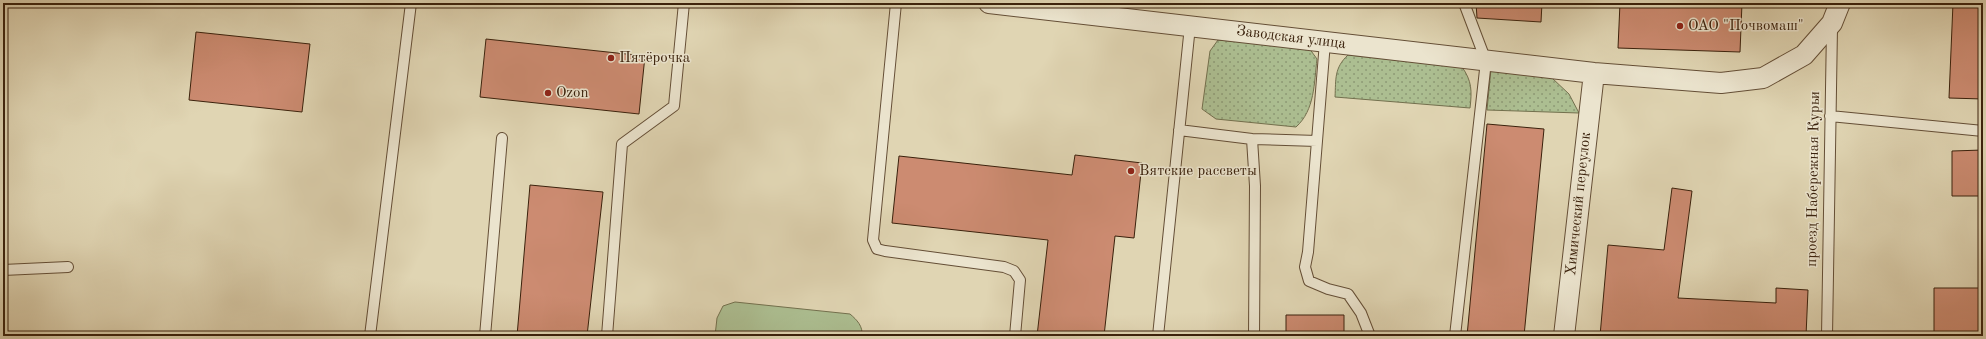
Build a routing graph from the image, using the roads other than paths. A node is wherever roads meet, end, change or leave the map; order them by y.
1 (411, 3) edge
2 (684, 3) edge
3 (896, 3) edge
4 (989, 3) edge
5 (1464, 3) edge
6 (1840, 3) edge
7 (1832, 23) junction
8 (1190, 26) junction
9 (1325, 42) junction
10 (1486, 61) junction
11 (1594, 73) junction
12 (1830, 116) junction
13 (1179, 130) junction
14 (1983, 131) edge
15 (502, 138) dead end
16 (1252, 139) junction
17 (1317, 141) junction
18 (68, 267) dead end
19 (3, 270) edge
20 (370, 336) edge
21 (485, 336) edge
22 (607, 336) edge
23 (1015, 336) edge
24 (1158, 336) edge
25 (1254, 336) edge
26 (1370, 336) edge
27 (1455, 336) edge
28 (1564, 336) edge
29 (1827, 336) edge

1 - 20 lane
2 - 22 lane
3 - 23 lane
4 - 8 street, Заводская улица
5 - 10 lane
6 - 7 street, Заводская улица
7 - 11 street, Заводская улица
7 - 12 lane, проезд Набережная Курьи
8 - 9 street, Заводская улица
8 - 13 lane
9 - 10 street, Заводская улица
9 - 17 lane
10 - 11 street, Заводская улица
10 - 27 lane
11 - 28 street, Химический переулок
12 - 14 lane
12 - 29 lane, проезд Набережная Курьи
13 - 16 lane
13 - 24 lane
15 - 21 lane
16 - 17 lane
16 - 25 lane
17 - 26 lane
18 - 19 lane

